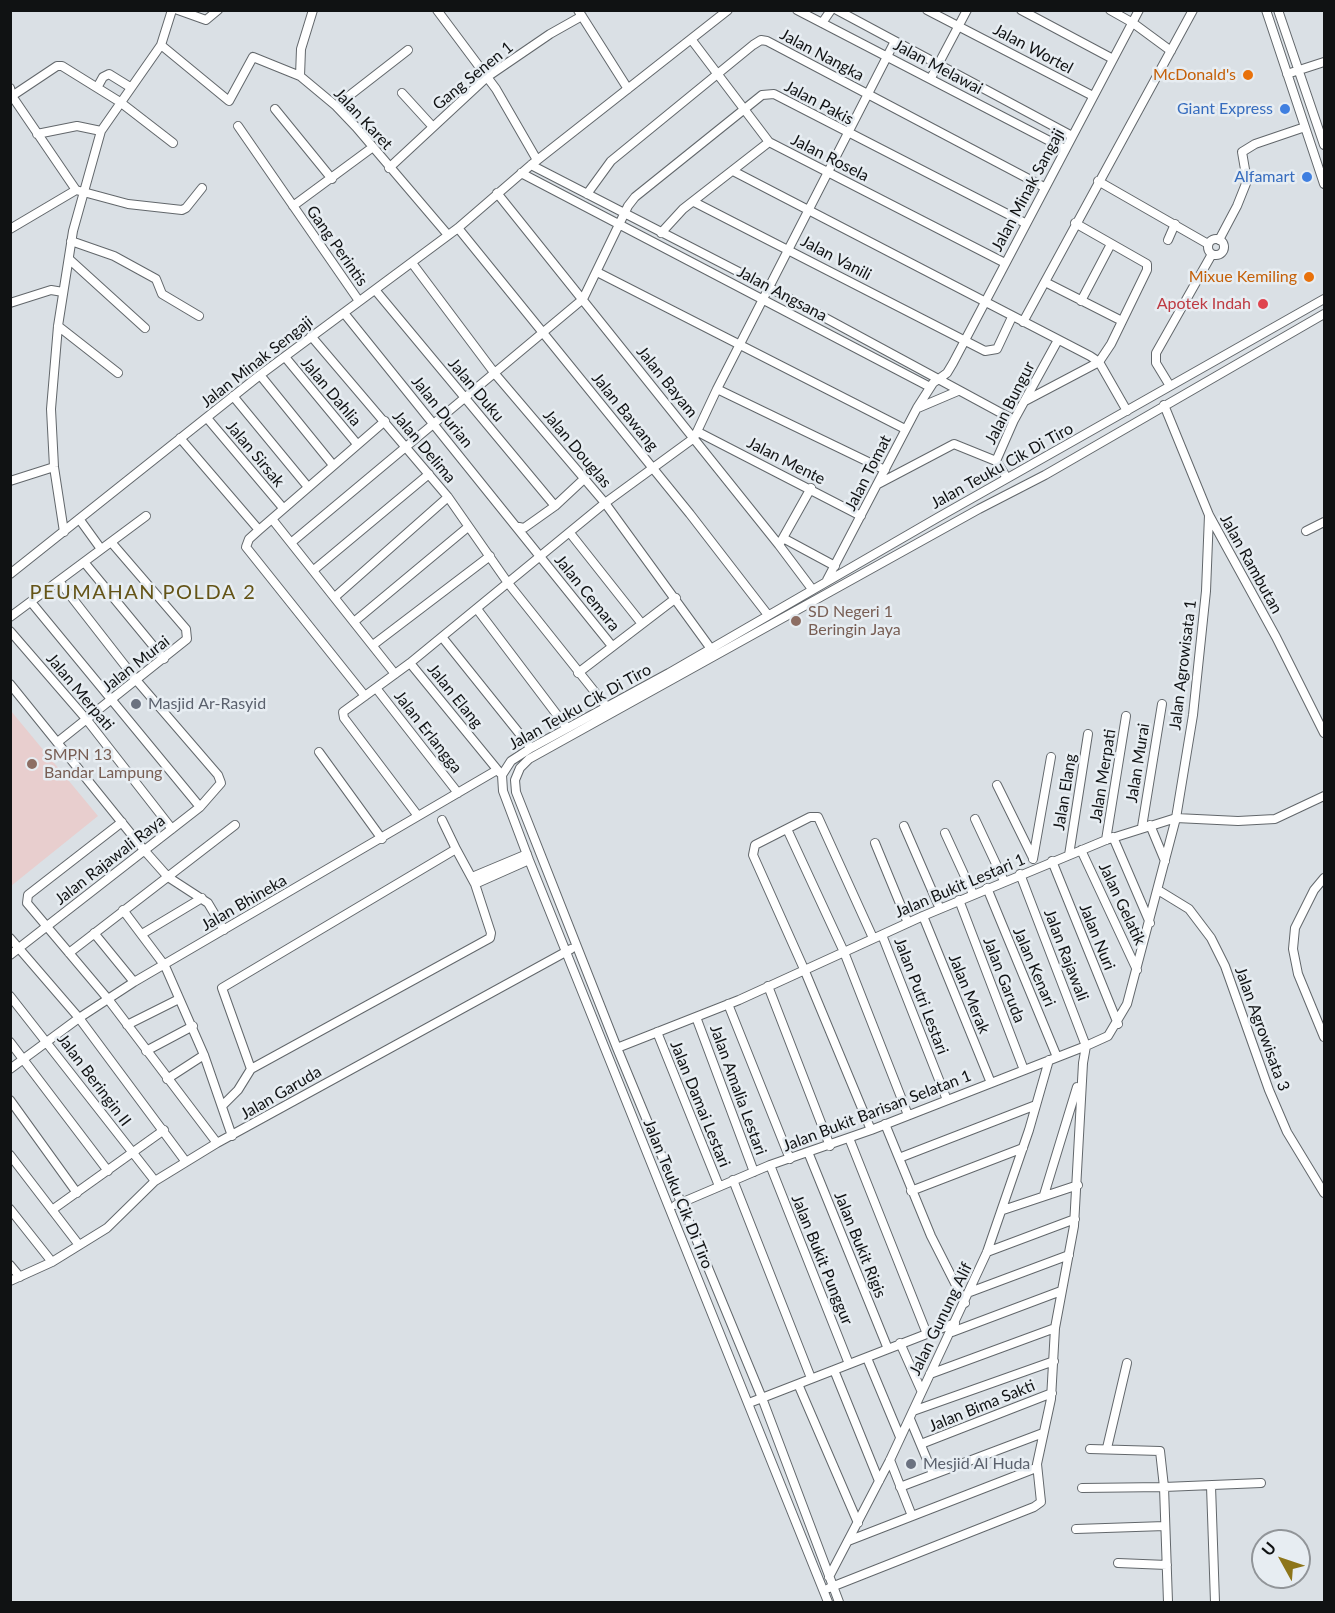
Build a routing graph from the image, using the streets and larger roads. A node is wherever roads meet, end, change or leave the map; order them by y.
1 (172, 10) edge
2 (178, 10) edge
3 (218, 10) edge
4 (314, 10) edge
5 (437, 10) edge
6 (797, 10) edge
7 (831, 10) edge
8 (837, 10) edge
9 (927, 10) edge
10 (967, 10) edge
11 (1021, 10) edge
12 (1110, 10) edge
13 (1139, 10) edge
14 (1193, 10) edge
15 (1266, 10) edge
16 (726, 11) edge
17 (1280, 12) edge
18 (580, 13) edge
19 (822, 23) junction
20 (1133, 23) junction
21 (861, 26) junction
22 (959, 26) junction
23 (691, 39) junction
24 (853, 40) junction
25 (894, 41) junction
26 (161, 45) junction
27 (408, 50) dead end
28 (1171, 51) junction
29 (888, 55) junction
30 (1113, 59) junction
31 (1324, 62) edge
32 (939, 65) junction
33 (1299, 69) junction
34 (718, 73) junction
35 (1287, 75) junction
36 (300, 76) junction
37 (487, 77) junction
38 (932, 78) junction
39 (98, 86) junction
40 (130, 87) junction
41 (628, 89) junction
42 (11, 92) edge
43 (402, 93) dead end
44 (868, 95) junction
45 (1093, 96) junction
46 (120, 102) junction
47 (336, 106) junction
48 (275, 110) dead end
49 (745, 110) junction
50 (238, 126) dead end
51 (432, 127) junction
52 (1305, 127) junction
53 (101, 131) junction
54 (37, 134) junction
55 (848, 135) junction
56 (1072, 136) junction
57 (769, 142) junction
58 (173, 143) dead end
59 (1324, 145) edge
60 (373, 147) junction
61 (1065, 149) junction
62 (534, 162) junction
63 (389, 168) junction
64 (733, 171) junction
65 (521, 173) junction
66 (828, 173) junction
67 (1323, 175) edge
68 (332, 179) junction
69 (1098, 181) junction
70 (1324, 184) edge
71 (1044, 187) junction
72 (202, 188) dead end
73 (79, 191) junction
74 (497, 193) junction
75 (587, 194) junction
76 (694, 202) junction
77 (292, 206) junction
78 (809, 210) junction
79 (625, 213) junction
80 (1025, 223) junction
81 (1075, 223) junction
82 (1174, 224) junction
83 (621, 225) junction
84 (11, 227) edge
85 (459, 228) junction
86 (661, 234) junction
87 (448, 235) junction
88 (1167, 240) dead end
89 (1219, 240) junction
90 (71, 241) junction
91 (1111, 243) junction
92 (1208, 244) junction
93 (790, 249) junction
94 (1212, 254) junction
95 (69, 259) junction
96 (412, 263) junction
97 (1005, 263) junction
98 (597, 272) junction
99 (1045, 282) junction
100 (770, 288) junction
101 (376, 291) junction
102 (63, 292) junction
103 (583, 299) junction
104 (1324, 299) edge
105 (764, 300) junction
106 (359, 301) junction
107 (1081, 301) junction
108 (984, 302) junction
109 (10, 303) edge
110 (344, 313) junction
111 (1324, 314) edge
112 (199, 316) dead end
113 (1012, 316) junction
114 (1122, 321) junction
115 (1023, 322) junction
116 (58, 326) junction
117 (145, 328) dead end
118 (544, 333) junction
119 (311, 336) junction
120 (1058, 340) junction
121 (965, 341) junction
122 (738, 346) junction
123 (1236, 349) junction
124 (285, 357) junction
125 (1243, 360) junction
126 (1099, 362) junction
127 (1209, 365) junction
128 (118, 373) dead end
129 (260, 375) junction
130 (496, 375) junction
131 (1215, 376) junction
132 (937, 379) junction
133 (1170, 386) junction
134 (930, 387) junction
135 (717, 389) junction
136 (958, 391) junction
137 (233, 396) junction
138 (465, 398) junction
139 (1024, 401) junction
140 (1164, 405) junction
141 (917, 408) junction
142 (1126, 409) junction
143 (207, 418) junction
144 (1014, 420) junction
145 (385, 421) junction
146 (434, 424) junction
147 (905, 429) junction
148 (696, 435) junction
149 (180, 438) junction
150 (357, 444) junction
151 (406, 447) junction
152 (996, 461) junction
153 (333, 465) junction
154 (54, 467) junction
155 (652, 467) junction
156 (885, 470) junction
157 (429, 474) junction
158 (1005, 477) junction
159 (585, 478) junction
160 (10, 482) edge
161 (877, 485) junction
162 (308, 487) junction
163 (811, 488) junction
164 (448, 497) junction
165 (970, 499) junction
166 (605, 503) junction
167 (555, 506) junction
168 (283, 508) junction
169 (979, 509) junction
170 (1209, 515) junction
171 (146, 516) dead end
172 (861, 516) junction
173 (272, 519) junction
174 (80, 520) junction
175 (1324, 522) edge
176 (468, 527) junction
177 (519, 527) junction
178 (259, 530) junction
179 (1306, 531) dead end
180 (64, 532) junction
181 (570, 533) junction
182 (781, 541) junction
183 (111, 542) junction
184 (292, 542) junction
185 (101, 549) junction
186 (490, 556) junction
187 (540, 557) junction
188 (84, 562) junction
189 (835, 566) junction
190 (315, 569) junction
191 (847, 570) junction
192 (10, 574) edge
193 (58, 581) junction
194 (852, 581) junction
195 (508, 582) junction
196 (826, 582) junction
197 (813, 589) junction
198 (336, 596) junction
199 (676, 598) junction
200 (31, 602) junction
201 (477, 609) junction
202 (768, 615) junction
203 (10, 617) edge
204 (355, 621) junction
205 (642, 624) junction
206 (10, 631) edge
207 (442, 637) junction
208 (373, 645) junction
209 (612, 646) junction
210 (711, 648) junction
211 (716, 656) junction
212 (164, 659) junction
213 (410, 663) junction
214 (578, 673) junction
215 (395, 674) junction
216 (137, 681) junction
217 (10, 684) edge
218 (376, 688) junction
219 (365, 696) junction
220 (111, 700) junction
221 (1162, 704) dead end
222 (606, 707) junction
223 (612, 714) junction
224 (1126, 716) dead end
225 (87, 720) junction
226 (567, 728) junction
227 (1324, 733) edge
228 (1088, 734) dead end
229 (59, 741) junction
230 (531, 748) junction
231 (319, 752) dead end
232 (1051, 757) dead end
233 (500, 772) junction
234 (997, 785) dead end
235 (458, 793) junction
236 (1324, 796) edge
237 (200, 807) junction
238 (418, 816) junction
239 (1176, 818) junction
240 (975, 819) dead end
241 (442, 820) dead end
242 (122, 822) junction
243 (235, 825) dead end
244 (904, 826) dead end
245 (1146, 826) junction
246 (172, 829) junction
247 (787, 829) junction
248 (945, 833) dead end
249 (1110, 838) junction
250 (382, 839) junction
251 (875, 843) dead end
252 (456, 849) junction
253 (144, 850) junction
254 (1081, 850) junction
255 (1069, 855) junction
256 (528, 857) junction
257 (1033, 859) junction
258 (1052, 861) junction
259 (1165, 861) junction
260 (1034, 868) junction
261 (1020, 874) junction
262 (168, 877) junction
263 (1324, 878) edge
264 (473, 881) junction
265 (1004, 881) junction
266 (987, 888) junction
267 (1158, 890) junction
268 (973, 894) junction
269 (202, 898) junction
270 (959, 900) junction
271 (940, 909) junction
272 (123, 910) junction
273 (923, 916) junction
274 (908, 922) junction
275 (1150, 923) junction
276 (46, 927) junction
277 (224, 930) junction
278 (94, 933) junction
279 (142, 934) junction
280 (882, 934) junction
281 (10, 938) edge
282 (873, 939) junction
283 (578, 945) junction
284 (19, 948) junction
285 (568, 950) junction
286 (844, 952) junction
287 (69, 953) junction
288 (10, 955) edge
289 (165, 966) junction
290 (804, 969) junction
291 (1137, 970) junction
292 (134, 982) junction
293 (768, 986) junction
294 (10, 996) edge
295 (108, 999) junction
296 (179, 999) junction
297 (729, 1004) junction
298 (696, 1017) junction
299 (79, 1018) junction
300 (1118, 1024) junction
301 (127, 1025) junction
302 (193, 1026) junction
303 (657, 1032) junction
304 (1324, 1037) edge
305 (10, 1042) edge
306 (48, 1042) junction
307 (1086, 1046) junction
308 (617, 1048) junction
309 (146, 1051) junction
310 (204, 1056) junction
311 (1057, 1057) junction
312 (24, 1059) junction
313 (1049, 1060) junction
314 (10, 1069) edge
315 (251, 1069) junction
316 (1024, 1070) junction
317 (1080, 1077) junction
318 (167, 1079) junction
319 (991, 1083) junction
320 (10, 1100) edge
321 (947, 1100) junction
322 (1036, 1105) junction
323 (222, 1106) junction
324 (908, 1115) junction
325 (885, 1124) junction
326 (164, 1130) junction
327 (871, 1130) junction
328 (232, 1136) junction
329 (849, 1138) junction
330 (217, 1143) junction
331 (830, 1146) junction
332 (1023, 1148) junction
333 (808, 1152) junction
334 (132, 1153) junction
335 (10, 1155) edge
336 (899, 1158) junction
337 (790, 1159) junction
338 (186, 1162) junction
339 (770, 1165) junction
340 (108, 1171) junction
341 (754, 1172) junction
342 (733, 1180) junction
343 (155, 1181) junction
344 (1078, 1185) junction
345 (719, 1186) junction
346 (911, 1191) junction
347 (77, 1193) junction
348 (1324, 1193) edge
349 (1044, 1194) junction
350 (679, 1203) junction
351 (10, 1209) edge
352 (669, 1209) junction
353 (1003, 1209) junction
354 (52, 1210) junction
355 (1075, 1219) junction
356 (79, 1245) junction
357 (987, 1252) junction
358 (1069, 1255) junction
359 (52, 1262) junction
360 (10, 1265) edge
361 (20, 1277) junction
362 (10, 1281) edge
363 (1061, 1291) junction
364 (970, 1292) junction
365 (965, 1303) junction
366 (955, 1323) junction
367 (1055, 1328) junction
368 (952, 1332) junction
369 (927, 1334) junction
370 (900, 1343) junction
371 (888, 1349) junction
372 (867, 1358) junction
373 (1054, 1361) junction
374 (1127, 1363) dead end
375 (849, 1364) junction
376 (834, 1370) junction
377 (930, 1374) junction
378 (812, 1378) junction
379 (798, 1384) junction
380 (921, 1390) junction
381 (1052, 1393) junction
382 (762, 1398) junction
383 (748, 1403) junction
384 (911, 1415) junction
385 (1043, 1433) junction
386 (900, 1437) junction
387 (921, 1444) junction
388 (1107, 1448) junction
389 (1090, 1449) dead end
390 (890, 1460) junction
391 (1036, 1468) junction
392 (933, 1474) junction
393 (879, 1481) junction
394 (1261, 1483) dead end
395 (1211, 1486) junction
396 (900, 1487) junction
397 (1164, 1487) junction
398 (1082, 1488) dead end
399 (912, 1516) junction
400 (858, 1523) junction
401 (1166, 1526) junction
402 (1076, 1529) dead end
403 (848, 1541) junction
404 (1118, 1563) dead end
405 (1167, 1565) junction
406 (829, 1577) junction
407 (832, 1586) junction
408 (824, 1590) junction
409 (828, 1602) edge
410 (839, 1602) edge
411 (1168, 1602) edge
412 (1215, 1602) edge

1 - 26 street
2 - 3 street
4 - 36 street
5 - 37 street
6 - 19 street, Jalan Melawai
7 - 19 street
8 - 21 street, Jalan Melawai
9 - 22 street, Jalan Wortel
10 - 22 street
11 - 30 street
12 - 20 street
13 - 20 street, Jalan Minak Sangaji
14 - 28 street
15 - 35 street
16 - 23 street
17 - 33 street
18 - 37 street, Gang Senen 1
18 - 41 street
19 - 24 street, Jalan Melawai
20 - 28 street
20 - 30 street, Jalan Minak Sangaji
21 - 24 street
21 - 25 street, Jalan Melawai
22 - 32 street
22 - 45 street, Jalan Wortel
23 - 34 street
23 - 41 street
24 - 29 street, Jalan Melawai
25 - 29 street, Jalan Angsana
25 - 32 street, Jalan Melawai
26 - 36 street, Jalan Karet
26 - 40 street
27 - 47 street
28 - 69 street
29 - 38 street, Jalan Melawai
29 - 44 street, Jalan Angsana
30 - 45 street, Jalan Minak Sangaji
31 - 33 street
32 - 38 street
32 - 56 street, Jalan Melawai
33 - 35 street
33 - 59 street
34 - 44 street, Jalan Nangka
34 - 49 street
34 - 75 street, Jalan Nangka
35 - 52 street
36 - 47 street, Jalan Karet
37 - 51 street, Gang Senen 1
37 - 62 street
38 - 61 street, Jalan Melawai
39 - 40 street
39 - 42 street
39 - 46 street
40 - 46 street
41 - 62 street
42 - 54 street
43 - 51 street
44 - 55 street, Jalan Angsana
44 - 71 street, Jalan Nangka
45 - 56 street, Jalan Minak Sangaji
46 - 53 street
46 - 58 street
47 - 60 street, Jalan Karet
48 - 68 street
49 - 55 street, Jalan Pakis
49 - 57 street
49 - 79 street, Jalan Pakis
50 - 77 street, Gang Perintis
51 - 63 street, Gang Senen 1
52 - 67 street
52 - 89 street
53 - 54 street
53 - 73 street
54 - 73 street
55 - 66 street, Jalan Angsana
55 - 80 street, Jalan Pakis
56 - 61 street, Jalan Minak Sangaji
57 - 64 street, Jalan Rosela
57 - 66 street, Jalan Rosela
60 - 63 street, Jalan Karet
60 - 68 street, Gang Perintis
61 - 71 street, Jalan Minak Sangaji
62 - 65 street
62 - 75 street
63 - 87 street, Jalan Karet
64 - 76 street, Jalan Rosela
64 - 78 street
65 - 74 street, Jalan Minak Sengaji
65 - 83 street, Jalan Angsana
66 - 78 street, Jalan Angsana
66 - 97 street, Jalan Rosela
67 - 70 street
68 - 77 street, Gang Perintis
69 - 81 street
69 - 82 street
71 - 80 street, Jalan Minak Sangaji
72 - 73 street
73 - 84 street
73 - 90 street
74 - 85 street, Jalan Minak Sengaji
74 - 103 street, Jalan Bayam
75 - 79 street
76 - 86 street, Jalan Rosela
76 - 93 street, Jalan Vanili
77 - 106 street, Gang Perintis
78 - 93 street, Jalan Angsana
78 - 108 street
79 - 83 street, Jalan Pakis
79 - 86 street
80 - 97 street, Jalan Minak Sangaji
81 - 91 street
81 - 99 street
82 - 88 street
82 - 92 street
83 - 98 street
83 - 105 street, Jalan Angsana
85 - 87 street, Jalan Minak Sengaji
85 - 118 street, Jalan Bawang
86 - 100 street
87 - 96 street, Jalan Minak Sengaji
89 - 92 street
89 - 94 street
90 - 95 street
90 - 112 street
91 - 107 street
91 - 114 street
92 - 94 street
93 - 100 street, Jalan Angsana
93 - 121 street, Jalan Vanili
94 - 133 street
95 - 102 street
95 - 117 street
96 - 101 street, Jalan Minak Sengaji
96 - 130 street, Jalan Douglas
97 - 108 street, Jalan Minak Sangaji
98 - 103 street
98 - 122 street
99 - 107 street
99 - 115 street
100 - 105 street, Jalan Angsana
100 - 132 street
101 - 106 street, Jalan Minak Sengaji
101 - 138 street, Jalan Duku
102 - 109 street
102 - 116 street
103 - 118 street
103 - 148 street, Jalan Bayam
104 - 123 street
105 - 122 street, Jalan Angsana
105 - 134 street, Jalan Angsana
106 - 110 street, Jalan Minak Sengaji
107 - 114 street
108 - 113 street
108 - 121 street, Jalan Minak Sangaji
110 - 119 street, Jalan Minak Sengaji
110 - 146 street, Jalan Durian
111 - 125 street, Jalan Teuku Cik Di Tiro
113 - 115 street
113 - 121 street, Jalan Vanili
114 - 126 street
115 - 120 street
116 - 128 street
116 - 154 street
118 - 130 street
118 - 155 street, Jalan Bawang
119 - 124 street, Jalan Minak Sengaji
119 - 145 street, Jalan Delima
120 - 126 street
120 - 139 street, Jalan Bungur
121 - 132 street, Jalan Minak Sangaji
122 - 135 street, Jalan Angsana
122 - 147 street
123 - 125 street
123 - 127 street
124 - 129 street, Jalan Minak Sengaji
124 - 150 street, Jalan Dahlia
125 - 131 street, Jalan Teuku Cik Di Tiro
126 - 139 street
126 - 142 street
127 - 131 street
127 - 133 street
129 - 137 street, Jalan Minak Sengaji
129 - 153 street
130 - 138 street
130 - 159 street, Jalan Douglas
131 - 140 street, Jalan Teuku Cik Di Tiro
132 - 134 street, Jalan Tomat
132 - 136 street
133 - 142 street
134 - 141 street, Jalan Tomat
135 - 148 street, Jalan Angsana
135 - 156 street
136 - 141 street
136 - 144 street
137 - 143 street, Jalan Minak Sengaji
137 - 162 street
138 - 146 street
138 - 167 street, Jalan Duku
139 - 144 street, Jalan Bungur
140 - 169 street, Jalan Teuku Cik Di Tiro
140 - 170 street, Jalan Rambutan
141 - 147 street, Jalan Tomat
142 - 158 street, Jalan Teuku Cik Di Tiro
143 - 149 street, Jalan Minak Sengaji
143 - 168 street, Jalan Sirsak
144 - 152 street, Jalan Bungur
145 - 150 street
145 - 151 street, Jalan Delima
146 - 151 street
146 - 177 street, Jalan Durian
147 - 156 street, Jalan Tomat
148 - 155 street
148 - 163 street, Jalan Mente
148 - 182 street, Jalan Bayam
149 - 174 street, Jalan Minak Sengaji
149 - 178 street
150 - 153 street
151 - 157 street, Jalan Delima
151 - 184 street
152 - 158 street, Jalan Bungur
152 - 161 street
153 - 162 street
154 - 160 street
154 - 180 street
155 - 166 street
155 - 202 street, Jalan Bawang
156 - 161 street, Jalan Tomat
157 - 164 street, Jalan Delima
157 - 190 street
158 - 165 street, Jalan Teuku Cik Di Tiro
159 - 166 street, Jalan Douglas
159 - 167 street
161 - 172 street, Jalan Tomat
162 - 168 street
163 - 172 street, Jalan Mente
163 - 182 street
164 - 176 street, Jalan Delima
164 - 198 street
165 - 169 street
165 - 191 street, Jalan Teuku Cik Di Tiro
166 - 181 street
166 - 199 street, Jalan Douglas
167 - 177 street
168 - 173 street
169 - 194 street, Jalan Teuku Cik Di Tiro
170 - 227 street, Jalan Rambutan
170 - 239 street, Jalan Agrowisata 1
171 - 183 street
172 - 189 street, Jalan Tomat
173 - 178 street
173 - 184 street
174 - 180 street, Jalan Minak Sengaji
174 - 185 street
175 - 179 street
176 - 186 street, Jalan Delima
176 - 204 street
177 - 187 street, Jalan Durian
178 - 219 street
180 - 192 street, Jalan Minak Sengaji
181 - 187 street
181 - 205 street
182 - 189 street
182 - 197 street, Jalan Bayam
183 - 185 street
183 - 212 street, Jalan Murai
184 - 190 street
185 - 188 street
186 - 195 street, Jalan Delima
186 - 208 street
187 - 195 street
187 - 209 street, Jalan Cemara
188 - 193 street
188 - 212 street
189 - 196 street, Jalan Tomat
190 - 198 street
191 - 194 street
191 - 196 street, Jalan Teuku Cik Di Tiro
193 - 200 street
193 - 216 street
194 - 211 street, Jalan Teuku Cik Di Tiro
195 - 201 street
195 - 214 street, Jalan Delima
196 - 197 street, Jalan Teuku Cik Di Tiro
197 - 202 street, Jalan Teuku Cik Di Tiro
198 - 204 street
199 - 205 street
199 - 210 street, Jalan Douglas
200 - 203 street
200 - 220 street
201 - 207 street
201 - 226 street
202 - 210 street, Jalan Teuku Cik Di Tiro
204 - 208 street
205 - 209 street
206 - 225 street, Jalan Merpati
207 - 213 street
207 - 230 street
208 - 215 street
209 - 214 street
210 - 211 street, Jalan Douglas
210 - 222 street, Jalan Teuku Cik Di Tiro
211 - 223 street, Jalan Teuku Cik Di Tiro
212 - 216 street, Jalan Murai
213 - 215 street
213 - 233 street, Jalan Elang
214 - 222 street, Jalan Delima
215 - 218 street
216 - 220 street, Jalan Murai
216 - 237 street, Jalan Rajawali Raya
217 - 229 street
218 - 219 street
218 - 235 street, Jalan Erlangga
219 - 238 street
220 - 225 street, Jalan Murai
220 - 237 street
221 - 245 street, Jalan Murai
222 - 223 street, Jalan Delima
222 - 226 street, Jalan Teuku Cik Di Tiro
223 - 283 street, Jalan Teuku Cik Di Tiro
224 - 249 street, Jalan Merpati
225 - 229 street, Jalan Murai
225 - 246 street, Jalan Merpati
226 - 230 street, Jalan Teuku Cik Di Tiro
228 - 255 street, Jalan Elang
229 - 242 street
230 - 233 street, Jalan Teuku Cik Di Tiro
231 - 250 street
232 - 257 street
233 - 235 street, Jalan Bhineka
233 - 256 street, Jalan Teuku Cik Di Tiro
234 - 257 street
235 - 238 street, Jalan Bhineka
236 - 239 street, Jalan Bukit Lestari 1
237 - 246 street, Jalan Rajawali Raya
238 - 250 street, Jalan Bhineka
239 - 245 street, Jalan Bukit Lestari 1
239 - 259 street, Jalan Agrowisata 1
240 - 265 street
241 - 252 street
242 - 253 street
242 - 276 street
243 - 262 street
244 - 271 street
245 - 249 street, Jalan Bukit Lestari 1
245 - 259 street
246 - 253 street, Jalan Rajawali Raya
247 - 282 street
247 - 286 street
247 - 290 street
248 - 268 street
249 - 254 street, Jalan Bukit Lestari 1
249 - 275 street
250 - 277 street, Jalan Bhineka
251 - 274 street
252 - 264 street
252 - 315 street
253 - 262 street
253 - 276 street, Jalan Rajawali Raya
254 - 255 street, Jalan Bukit Lestari 1
254 - 291 street, Jalan Gelatik
255 - 258 street, Jalan Bukit Lestari 1
256 - 264 street
256 - 285 street, Jalan Teuku Cik Di Tiro
257 - 260 street
258 - 260 street, Jalan Bukit Lestari 1
258 - 300 street, Jalan Nuri
259 - 267 street, Jalan Agrowisata 1
260 - 261 street, Jalan Bukit Lestari 1
261 - 265 street, Jalan Bukit Lestari 1
261 - 307 street, Jalan Rajawali
262 - 269 street
262 - 272 street
263 - 304 street
264 - 315 street
265 - 266 street, Jalan Bukit Lestari 1
266 - 268 street, Jalan Bukit Lestari 1
266 - 311 street, Jalan Kenari
267 - 275 street, Jalan Agrowisata 1
267 - 348 street, Jalan Agrowisata 3
268 - 270 street, Jalan Bukit Lestari 1
269 - 277 street
269 - 279 street
270 - 271 street, Jalan Bukit Lestari 1
270 - 316 street, Jalan Garuda
271 - 273 street, Jalan Bukit Lestari 1
272 - 278 street
272 - 279 street
273 - 274 street, Jalan Bukit Lestari 1
273 - 319 street, Jalan Merak
274 - 280 street, Jalan Bukit Lestari 1
275 - 291 street, Jalan Agrowisata 1
276 - 284 street, Jalan Rajawali Raya
276 - 287 street
277 - 289 street, Jalan Bhineka
278 - 287 street
278 - 292 street
279 - 289 street
280 - 282 street, Jalan Bukit Lestari 1
280 - 321 street, Jalan Putri Lestari
281 - 284 street
282 - 286 street, Jalan Bukit Lestari 1
283 - 285 street, Jalan Garuda
283 - 308 street, Jalan Teuku Cik Di Tiro
284 - 288 street, Jalan Rajawali Raya
284 - 299 street
285 - 328 street, Jalan Garuda
285 - 352 street, Jalan Teuku Cik Di Tiro
286 - 290 street, Jalan Bukit Lestari 1
286 - 324 street
287 - 295 street
289 - 292 street, Jalan Bhineka
289 - 296 street
290 - 293 street, Jalan Bukit Lestari 1
290 - 327 street
291 - 300 street, Jalan Agrowisata 1
292 - 295 street, Jalan Bhineka
293 - 297 street, Jalan Bukit Lestari 1
293 - 331 street
294 - 306 street, Jalan Beringin II
295 - 299 street, Jalan Bhineka
295 - 301 street
296 - 301 street
296 - 302 street
297 - 298 street, Jalan Bukit Lestari 1
297 - 337 street
298 - 303 street, Jalan Bukit Lestari 1
298 - 341 street, Jalan Amalia Lestari
299 - 306 street, Jalan Bhineka
299 - 326 street
300 - 307 street, Jalan Bukit Barisan Selatan 1
301 - 309 street
302 - 309 street
302 - 310 street
303 - 308 street, Jalan Bukit Lestari 1
303 - 345 street, Jalan Damai Lestari
305 - 312 street
306 - 312 street, Jalan Bhineka
306 - 334 street, Jalan Beringin II
307 - 311 street, Jalan Bukit Barisan Selatan 1
307 - 317 street
308 - 350 street, Jalan Teuku Cik Di Tiro
309 - 318 street
310 - 318 street
310 - 323 street
311 - 313 street, Jalan Bukit Barisan Selatan 1
312 - 314 street, Jalan Bhineka
312 - 340 street
313 - 316 street, Jalan Bukit Barisan Selatan 1
313 - 322 street, Jalan Gunung Alif
315 - 323 street
316 - 319 street, Jalan Bukit Barisan Selatan 1
317 - 344 street
317 - 349 street
318 - 330 street
319 - 321 street, Jalan Bukit Barisan Selatan 1
320 - 347 street
321 - 324 street, Jalan Bukit Barisan Selatan 1
322 - 332 street, Jalan Gunung Alif
322 - 336 street
323 - 328 street
324 - 325 street, Jalan Bukit Barisan Selatan 1
325 - 327 street, Jalan Bukit Barisan Selatan 1
325 - 336 street
326 - 334 street
326 - 338 street
327 - 329 street, Jalan Bukit Barisan Selatan 1
328 - 330 street, Jalan Garuda
329 - 331 street, Jalan Bukit Barisan Selatan 1
329 - 369 street
330 - 338 street, Jalan Garuda
331 - 333 street, Jalan Bukit Barisan Selatan 1
332 - 346 street
332 - 353 street, Jalan Gunung Alif
333 - 337 street, Jalan Bukit Barisan Selatan 1
333 - 371 street, Jalan Bukit Rigis
334 - 340 street
334 - 343 street, Jalan Beringin II
335 - 354 street
336 - 346 street
337 - 339 street, Jalan Bukit Barisan Selatan 1
338 - 343 street, Jalan Garuda
339 - 341 street, Jalan Bukit Barisan Selatan 1
339 - 375 street, Jalan Bukit Punggur
340 - 347 street
341 - 342 street, Jalan Bukit Barisan Selatan 1
342 - 345 street, Jalan Bukit Barisan Selatan 1
342 - 378 street
343 - 356 street, Jalan Garuda
344 - 349 street
344 - 355 street
345 - 350 street, Jalan Bukit Barisan Selatan 1
346 - 365 street
347 - 354 street
349 - 353 street
350 - 352 street, Jalan Bukit Barisan Selatan 1
350 - 382 street, Jalan Teuku Cik Di Tiro
351 - 359 street
352 - 383 street, Jalan Teuku Cik Di Tiro
353 - 357 street, Jalan Gunung Alif
354 - 356 street
355 - 357 street
355 - 358 street
356 - 359 street, Jalan Garuda
357 - 364 street, Jalan Gunung Alif
358 - 363 street
358 - 364 street
359 - 361 street, Jalan Garuda
360 - 361 street
361 - 362 street, Jalan Garuda
363 - 367 street
363 - 368 street
364 - 365 street, Jalan Gunung Alif
365 - 366 street, Jalan Gunung Alif
366 - 368 street, Jalan Gunung Alif
366 - 369 street
367 - 373 street
367 - 377 street
368 - 377 street, Jalan Gunung Alif
369 - 370 street
370 - 371 street
370 - 380 street
371 - 372 street
372 - 375 street
372 - 386 street
373 - 381 street
373 - 384 street
374 - 388 street
375 - 376 street
376 - 378 street
376 - 393 street
377 - 380 street, Jalan Gunung Alif
378 - 379 street
379 - 382 street
379 - 400 street
380 - 384 street, Jalan Gunung Alif
381 - 385 street
381 - 387 street, Jalan Bima Sakti
382 - 383 street
382 - 406 street, Jalan Teuku Cik Di Tiro
383 - 408 street, Jalan Teuku Cik Di Tiro
384 - 386 street, Jalan Gunung Alif
384 - 387 street, Jalan Bima Sakti
385 - 391 street
385 - 392 street
386 - 390 street, Jalan Gunung Alif
387 - 392 street, Jalan Bima Sakti
388 - 389 street
388 - 397 street
390 - 393 street, Jalan Gunung Alif
390 - 396 street
391 - 399 street
391 - 407 street
392 - 396 street
393 - 400 street, Jalan Gunung Alif
394 - 395 street
395 - 397 street
395 - 412 street
396 - 399 street
397 - 398 street
397 - 401 street
399 - 403 street
400 - 403 street, Jalan Gunung Alif
401 - 402 street
401 - 405 street
403 - 406 street, Jalan Gunung Alif
404 - 405 street
405 - 411 street
406 - 407 street, Jalan Teuku Cik Di Tiro
407 - 408 street
407 - 410 street, Jalan Teuku Cik Di Tiro
408 - 409 street, Jalan Teuku Cik Di Tiro

